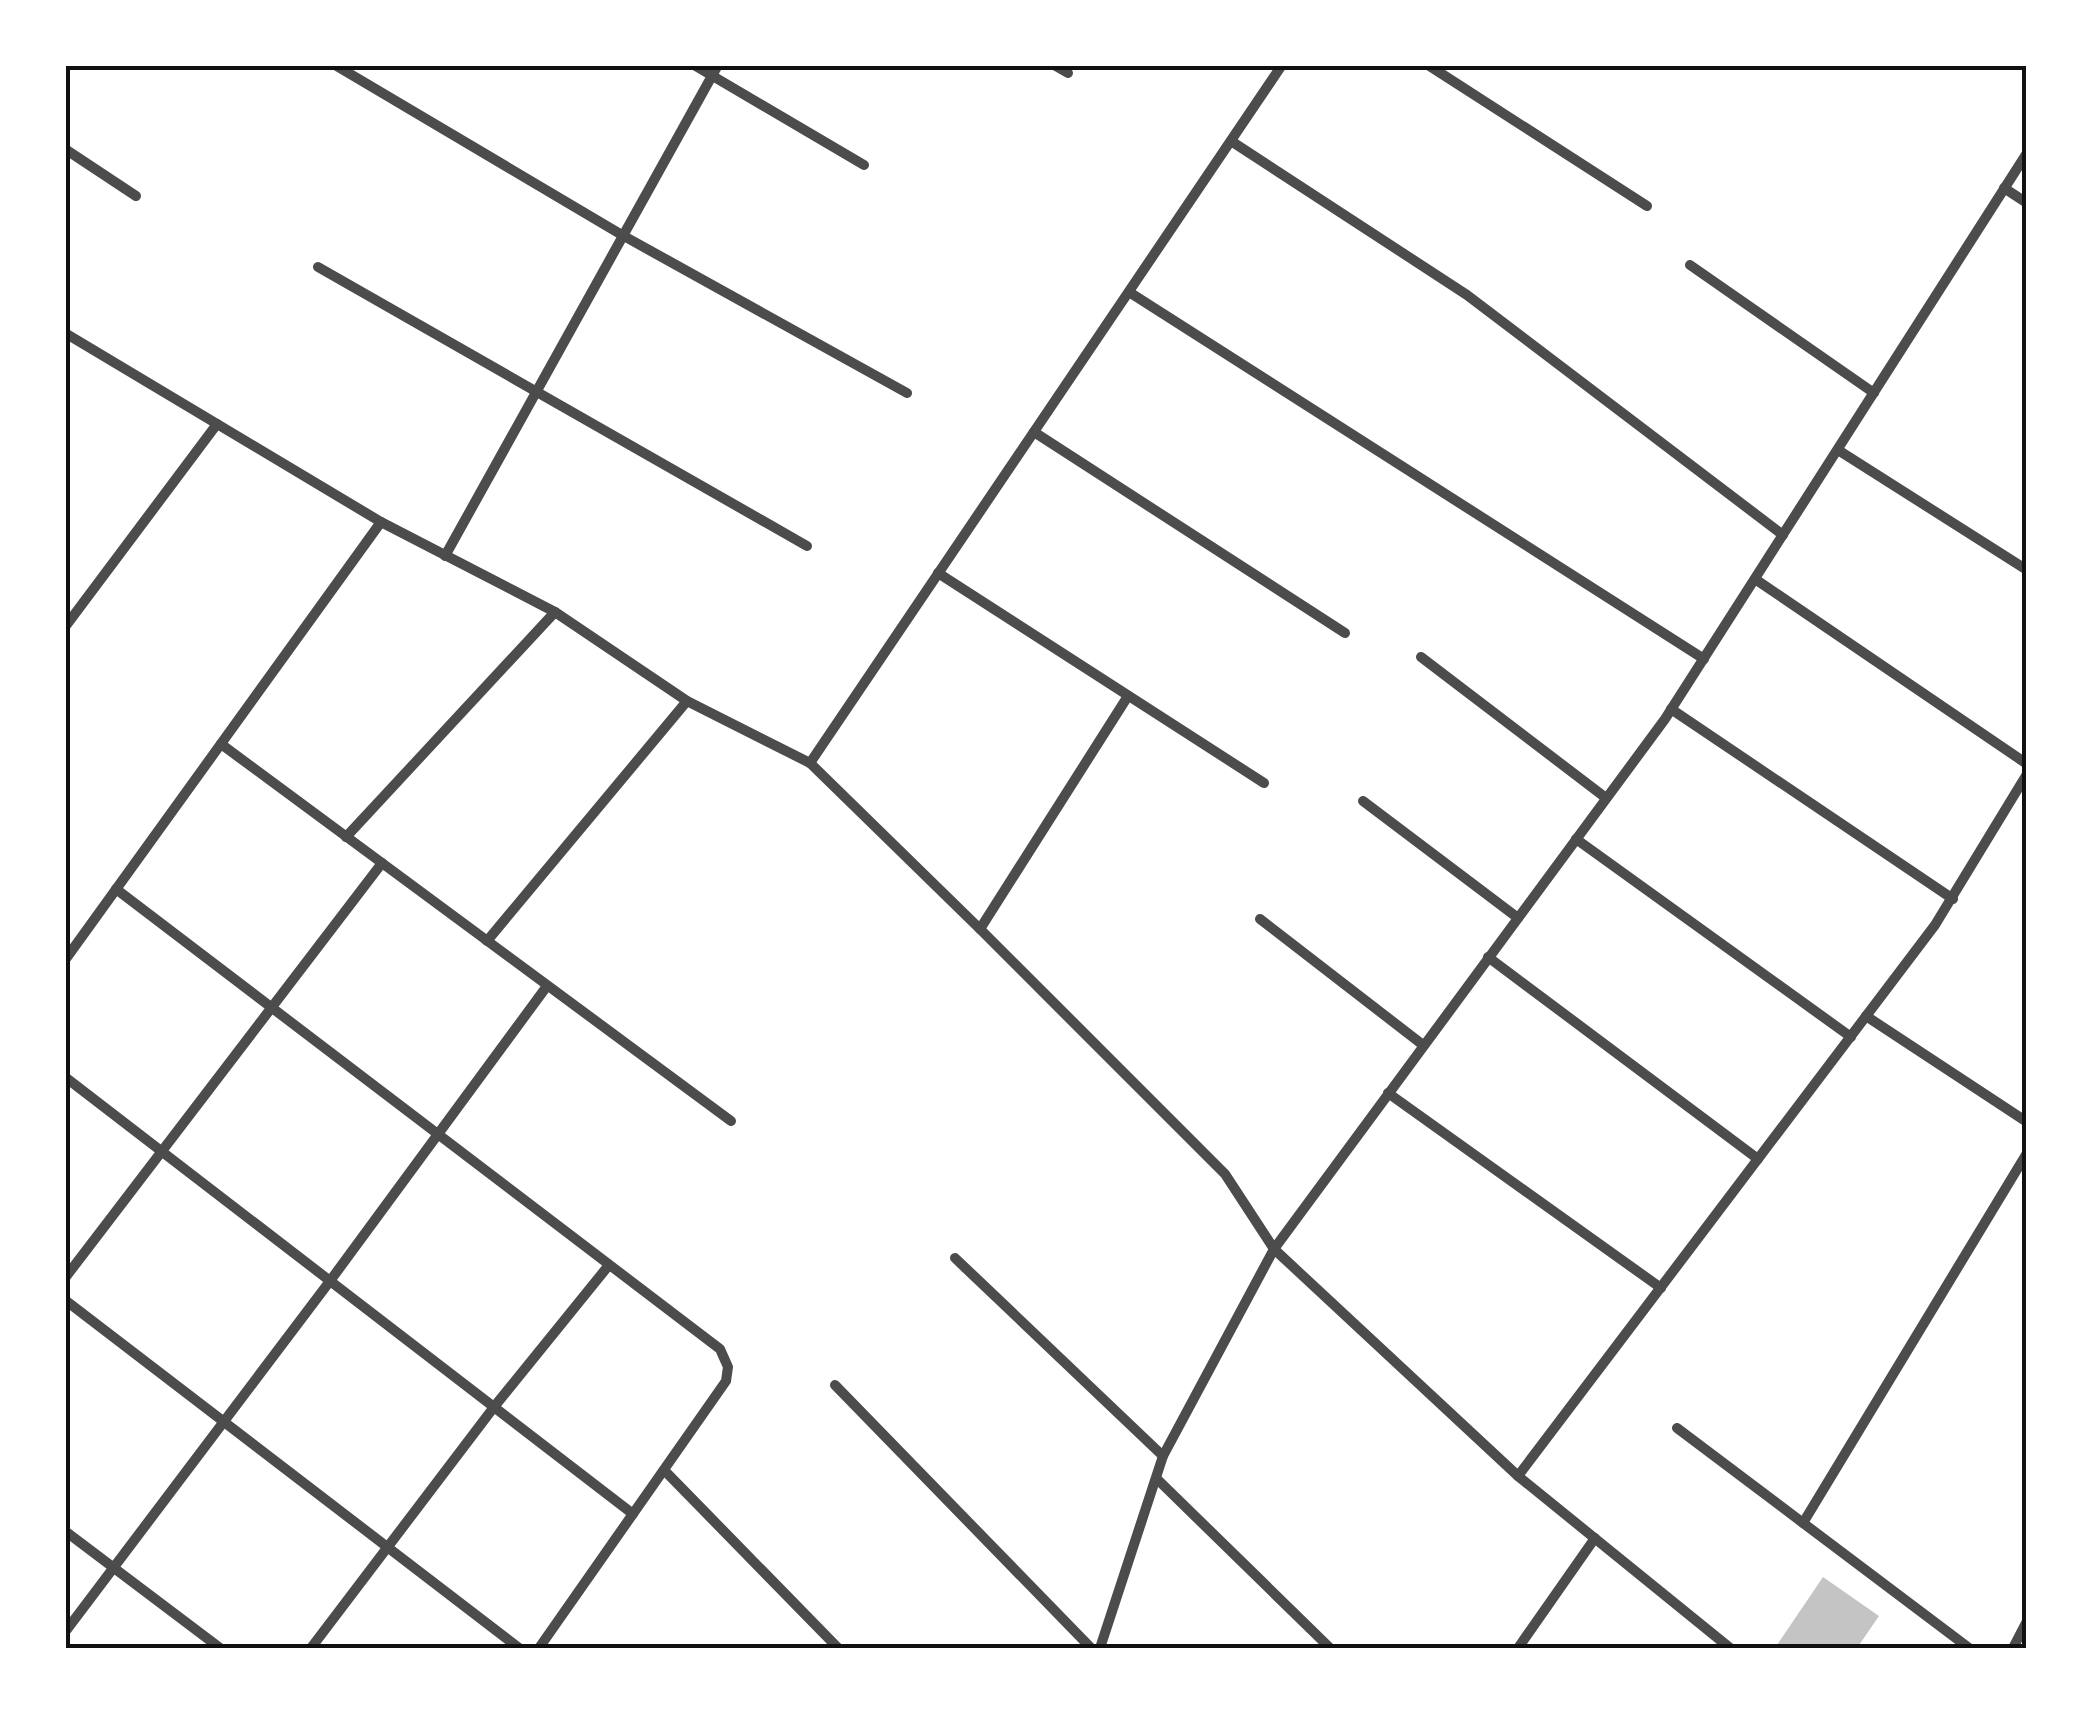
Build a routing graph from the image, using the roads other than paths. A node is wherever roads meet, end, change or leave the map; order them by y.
1 (335, 65) edge
2 (694, 65) edge
3 (1054, 65) edge
4 (1282, 65) edge
5 (1428, 65) edge
6 (715, 70) edge
7 (1068, 73) dead end
8 (1231, 141) junction
9 (65, 150) edge
10 (2027, 153) edge
11 (864, 165) dead end
12 (2004, 188) junction
13 (136, 196) dead end
14 (2027, 204) edge
15 (1647, 206) dead end
16 (622, 235) junction
17 (1690, 266) dead end
18 (318, 267) dead end
19 (1129, 292) junction
20 (65, 333) edge
21 (535, 390) junction
22 (907, 393) dead end
23 (1874, 393) junction
24 (217, 424) junction
25 (1034, 432) junction
26 (1838, 450) junction
27 (381, 522) junction
28 (1783, 534) junction
29 (807, 546) dead end
30 (444, 556) junction
31 (2027, 570) edge
32 (938, 573) junction
33 (1755, 579) junction
34 (554, 612) junction
35 (65, 627) edge
36 (1345, 633) dead end
37 (1421, 657) dead end
38 (1704, 658) junction
39 (1128, 696) junction
40 (687, 701) junction
41 (1671, 709) junction
42 (221, 744) junction
43 (810, 763) junction
44 (2027, 764) edge
45 (2027, 774) edge
46 (1264, 783) dead end
47 (1606, 798) junction
48 (1363, 801) dead end
49 (346, 837) junction
50 (1576, 840) junction
51 (382, 863) junction
52 (116, 889) junction
53 (1953, 899) junction
54 (1518, 918) junction
55 (1260, 919) dead end
56 (980, 928) junction
57 (487, 941) junction
58 (1488, 957) junction
59 (65, 960) edge
60 (548, 986) junction
61 (273, 1008) junction
62 (1866, 1016) junction
63 (1851, 1038) junction
64 (1422, 1046) junction
65 (65, 1077) edge
66 (1388, 1093) junction
67 (731, 1121) dead end
68 (2027, 1122) edge
69 (438, 1134) junction
70 (162, 1151) junction
71 (2027, 1153) edge
72 (1758, 1159) junction
73 (1274, 1249) junction
74 (954, 1258) dead end
75 (609, 1264) junction
76 (65, 1278) edge
77 (330, 1281) junction
78 (1661, 1288) junction
79 (65, 1300) edge
80 (835, 1385) dead end
81 (494, 1407) junction
82 (224, 1421) junction
83 (1677, 1428) dead end
84 (1163, 1456) junction
85 (664, 1470) junction
86 (1518, 1476) junction
87 (1156, 1478) junction
88 (633, 1514) junction
89 (1803, 1523) junction
90 (65, 1531) edge
91 (1595, 1538) junction
92 (388, 1547) junction
93 (112, 1567) junction
94 (2027, 1621) edge
95 (65, 1632) edge
96 (220, 1648) edge
97 (311, 1648) edge
98 (520, 1648) edge
99 (539, 1648) edge
100 (838, 1648) edge
101 (1091, 1648) edge
102 (1100, 1648) edge
103 (1330, 1648) edge
104 (1518, 1648) edge
105 (1730, 1648) edge
106 (1969, 1648) edge
107 (2013, 1648) edge

1 - 16 street
2 - 6 street
3 - 7 street
4 - 8 street
5 - 15 street
6 - 11 street
6 - 16 street
8 - 19 street
8 - 28 street
9 - 13 street
10 - 12 street
12 - 14 street
12 - 23 street
16 - 21 street
16 - 22 street
17 - 23 street
18 - 21 street
19 - 25 street
19 - 38 street
20 - 24 street
21 - 29 street
21 - 30 street
23 - 26 street
24 - 27 street
24 - 35 street
25 - 32 street
25 - 36 street
26 - 28 street
26 - 31 street
27 - 30 street
27 - 42 street
28 - 33 street
30 - 34 street
32 - 39 street
32 - 43 street
33 - 38 street
33 - 44 street
34 - 40 street
34 - 49 street
37 - 47 street
38 - 41 street
39 - 46 street
39 - 56 street
40 - 43 street
40 - 57 street
41 - 47 street
41 - 53 street
42 - 49 street
42 - 52 street
43 - 56 street
45 - 53 street
47 - 50 street
48 - 54 street
49 - 51 street
50 - 54 street
50 - 63 street
51 - 57 street
51 - 61 street
52 - 59 street
52 - 61 street
53 - 62 street
54 - 58 street
55 - 64 street
56 - 73 street
57 - 60 street
58 - 64 street
58 - 72 street
60 - 67 street
60 - 69 street
61 - 69 street
61 - 70 street
62 - 63 street
62 - 68 street
63 - 72 street
64 - 66 street
65 - 70 street
66 - 73 street
66 - 78 street
69 - 75 street
69 - 77 street
70 - 76 street
70 - 77 street
71 - 89 street
72 - 78 street
73 - 84 street
73 - 86 street
74 - 84 street
75 - 81 street
75 - 85 street
77 - 81 street
77 - 82 street
78 - 86 street
79 - 82 street
80 - 101 street
81 - 88 street
81 - 92 street
82 - 92 street
82 - 93 street
83 - 89 street
84 - 87 street
85 - 88 street
85 - 100 street
86 - 91 street
87 - 102 street
87 - 103 street
88 - 99 street
89 - 106 street
90 - 93 street
91 - 104 street
91 - 105 street
92 - 97 street
92 - 98 street
93 - 95 street
93 - 96 street
94 - 107 street

